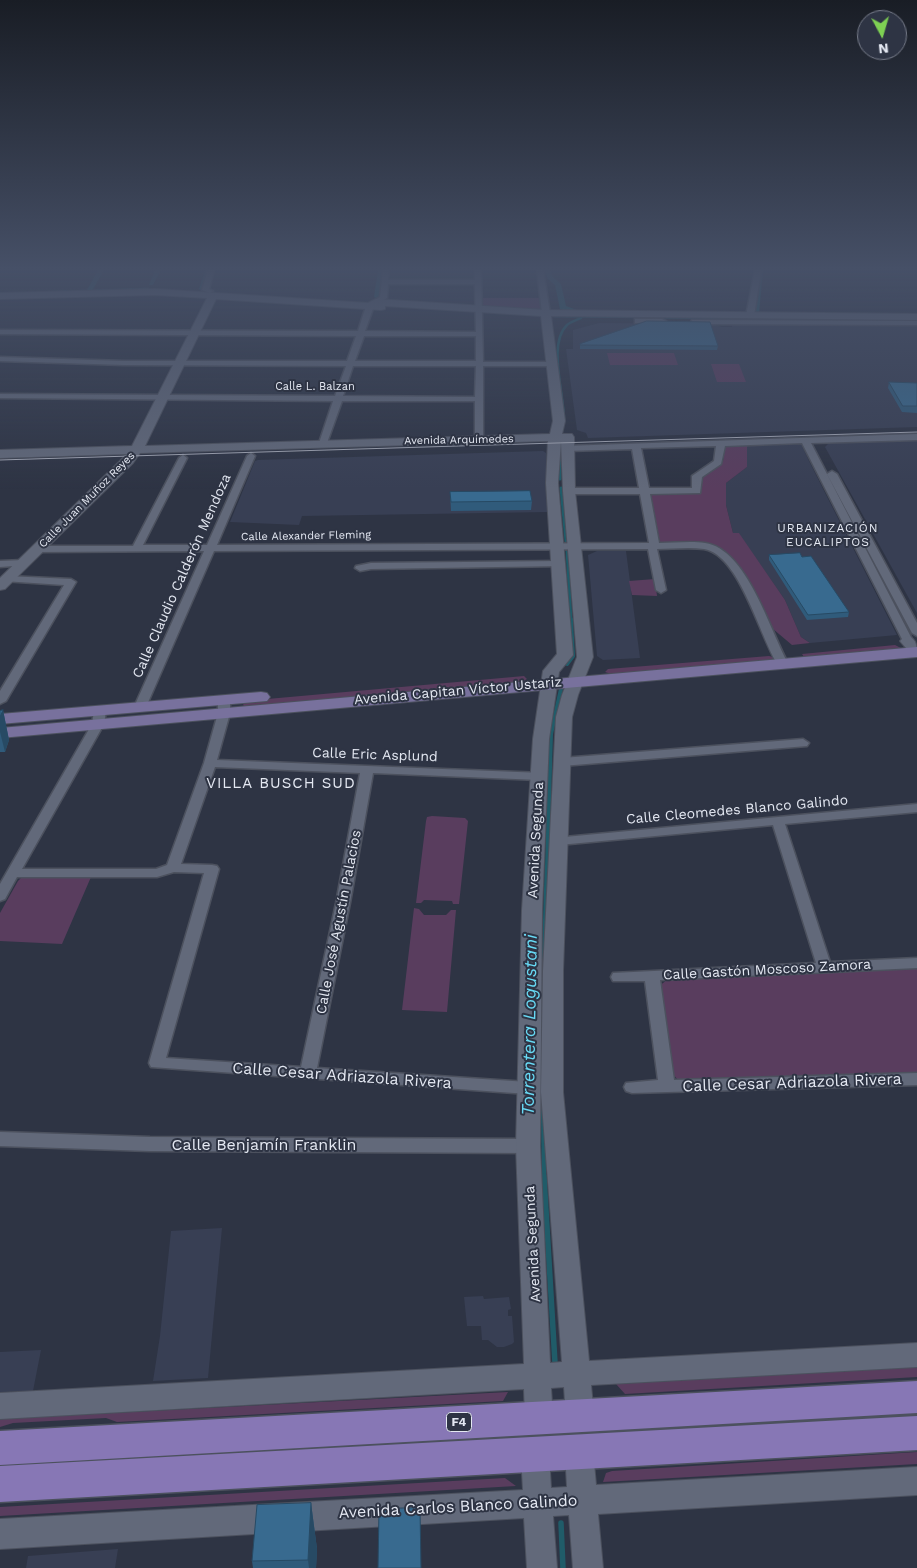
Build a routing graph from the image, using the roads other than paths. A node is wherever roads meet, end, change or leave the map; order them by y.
1 (190, 343) edge
2 (357, 343) edge
3 (480, 343) edge
4 (549, 343) edge
5 (0, 359) edge
6 (181, 363) junction
7 (349, 363) junction
8 (480, 364) junction
9 (552, 364) junction
10 (0, 396) edge
11 (164, 397) junction
12 (338, 398) junction
13 (480, 398) junction
14 (917, 430) edge
15 (917, 437) edge
16 (479, 439) junction
17 (810, 440) junction
18 (323, 443) junction
19 (561, 443) junction
20 (721, 444) junction
21 (636, 446) junction
22 (0, 454) edge
23 (133, 455) junction
24 (251, 456) junction
25 (183, 458) junction
26 (0, 464) edge
27 (569, 490) junction
28 (645, 492) junction
29 (558, 546) junction
30 (574, 546) junction
31 (654, 547) junction
32 (38, 549) junction
33 (136, 549) junction
34 (211, 550) junction
35 (865, 556) junction
36 (876, 556) junction
37 (24, 563) junction
38 (0, 564) edge
39 (559, 564) junction
40 (360, 568) dead end
41 (4, 582) edge
42 (661, 590) dead end
43 (915, 644) edge
44 (779, 658) junction
45 (578, 675) junction
46 (551, 677) junction
47 (0, 702) edge
48 (224, 706) junction
49 (140, 707) junction
50 (99, 717) junction
51 (0, 719) edge
52 (0, 733) edge
53 (803, 743) dead end
54 (562, 762) junction
55 (210, 763) junction
56 (367, 770) junction
57 (539, 776) junction
58 (917, 808) edge
59 (778, 821) junction
60 (559, 841) junction
61 (173, 868) junction
62 (13, 873) junction
63 (2, 889) edge
64 (917, 963) edge
65 (825, 968) junction
66 (652, 976) junction
67 (618, 977) dead end
68 (308, 1074) junction
69 (917, 1079) edge
70 (667, 1086) junction
71 (528, 1088) junction
72 (632, 1088) dead end
73 (0, 1139) edge
74 (528, 1146) junction
75 (917, 1355) edge
76 (576, 1374) junction
77 (538, 1377) junction
78 (917, 1396) edge
79 (0, 1406) edge
80 (580, 1416) junction
81 (539, 1418) junction
82 (917, 1433) edge
83 (0, 1448) edge
84 (579, 1452) junction
85 (535, 1455) junction
86 (917, 1481) edge
87 (0, 1484) edge
88 (584, 1500) junction
89 (538, 1502) junction
90 (0, 1534) edge
91 (542, 1568) edge
92 (588, 1568) edge

1 - 6 main road, Calle Juan Muñoz Reyes
2 - 7 street
3 - 8 street
4 - 9 main road, Avenida Segunda
5 - 6 street
6 - 7 street
6 - 11 main road, Calle Juan Muñoz Reyes
7 - 8 street
7 - 12 street
8 - 9 street
8 - 13 street
9 - 19 main road, Avenida Segunda
10 - 11 street, Calle L. Balzan
11 - 12 street, Calle L. Balzan
11 - 23 main road, Calle Juan Muñoz Reyes
12 - 13 street, Calle L. Balzan
12 - 18 street
13 - 16 street
14 - 19 street, Avenida Arquímedes
15 - 17 street, Avenida Arquímedes
16 - 18 main road, Avenida Arquímedes
16 - 19 main road, Avenida Arquímedes
17 - 20 street, Avenida Arquímedes
17 - 35 street
17 - 36 street
18 - 23 main road, Avenida Arquímedes
19 - 21 street, Avenida Arquímedes
19 - 24 main road, Avenida Arquímedes
19 - 27 main road, Avenida Segunda
19 - 29 main road, Avenida Segunda
20 - 21 street, Avenida Arquímedes
20 - 28 street
21 - 28 street
22 - 23 main road, Avenida Arquímedes
23 - 25 main road, Avenida Arquímedes
23 - 26 main road, Avenida Arquímedes
23 - 32 main road, Calle Juan Muñoz Reyes
24 - 25 main road, Avenida Arquímedes
24 - 34 street, Calle Claudio Calderón Mendoza
25 - 33 street
27 - 28 street
27 - 30 main road, Avenida Segunda
28 - 31 street
29 - 30 street, Calle Alexander Fleming
29 - 34 street, Calle Alexander Fleming
29 - 39 main road, Avenida Segunda
30 - 31 street, Calle Alexander Fleming
30 - 45 main road, Avenida Segunda
31 - 42 street
31 - 44 street, Calle Alexander Fleming
32 - 33 street, Calle Alexander Fleming
32 - 37 main road, Calle Juan Muñoz Reyes
33 - 34 street, Calle Alexander Fleming
34 - 49 street, Calle Claudio Calderón Mendoza
35 - 36 street
35 - 43 street
36 - 43 street
37 - 38 street
37 - 41 main road, Calle Juan Muñoz Reyes
39 - 40 street
39 - 46 main road, Avenida Segunda
41 - 47 street
43 - 44 main road, Avenida Capitan Víctor Ustariz
44 - 45 main road, Avenida Capitan Víctor Ustariz
45 - 46 main road, Avenida Capitan Víctor Ustariz
45 - 54 main road, Avenida Segunda
46 - 48 main road, Avenida Capitan Víctor Ustariz
46 - 57 main road, Avenida Segunda
48 - 49 main road, Avenida Capitan Víctor Ustariz
48 - 50 main road, Avenida Capitan Víctor Ustariz
48 - 55 street
49 - 50 main road, Avenida Capitan Víctor Ustariz
50 - 51 main road, Avenida Capitan Víctor Ustariz
50 - 52 main road, Avenida Capitan Víctor Ustariz
50 - 62 street
53 - 54 street
54 - 60 main road, Avenida Segunda
55 - 56 street, Calle Eric Asplund
55 - 61 street
56 - 57 street, Calle Eric Asplund
56 - 68 street, Calle José Agustín Palacios
57 - 71 main road, Avenida Segunda
58 - 59 street, Calle Cleomedes Blanco Galindo
59 - 60 street, Calle Cleomedes Blanco Galindo
59 - 65 street
60 - 76 main road, Avenida Segunda
61 - 62 street
61 - 68 street, Calle Cesar Adriazola Rivera
62 - 63 street
64 - 65 street, Calle Gastón Moscoso Zamora
65 - 66 street, Calle Gastón Moscoso Zamora
66 - 67 street, Calle Gastón Moscoso Zamora
66 - 70 street, Calle Cesar Adriazola Rivera
68 - 71 street, Calle Cesar Adriazola Rivera
69 - 70 street, Calle Cesar Adriazola Rivera
70 - 72 street, Calle Cesar Adriazola Rivera
71 - 74 main road, Avenida Segunda
73 - 74 street, Calle Benjamín Franklin
74 - 77 main road, Avenida Segunda
75 - 76 main road
76 - 77 main road
76 - 80 main road, Avenida Segunda
77 - 79 main road
77 - 81 main road, Avenida Segunda
78 - 80 highway, F4
80 - 81 highway, F4
81 - 83 highway, F4
82 - 84 highway
84 - 85 highway
84 - 88 main road
85 - 87 highway
85 - 89 main road
86 - 88 main road, Avenida Carlos Blanco Galindo
88 - 89 main road, Avenida Carlos Blanco Galindo
88 - 92 main road
89 - 90 main road, Avenida Carlos Blanco Galindo
89 - 91 main road

